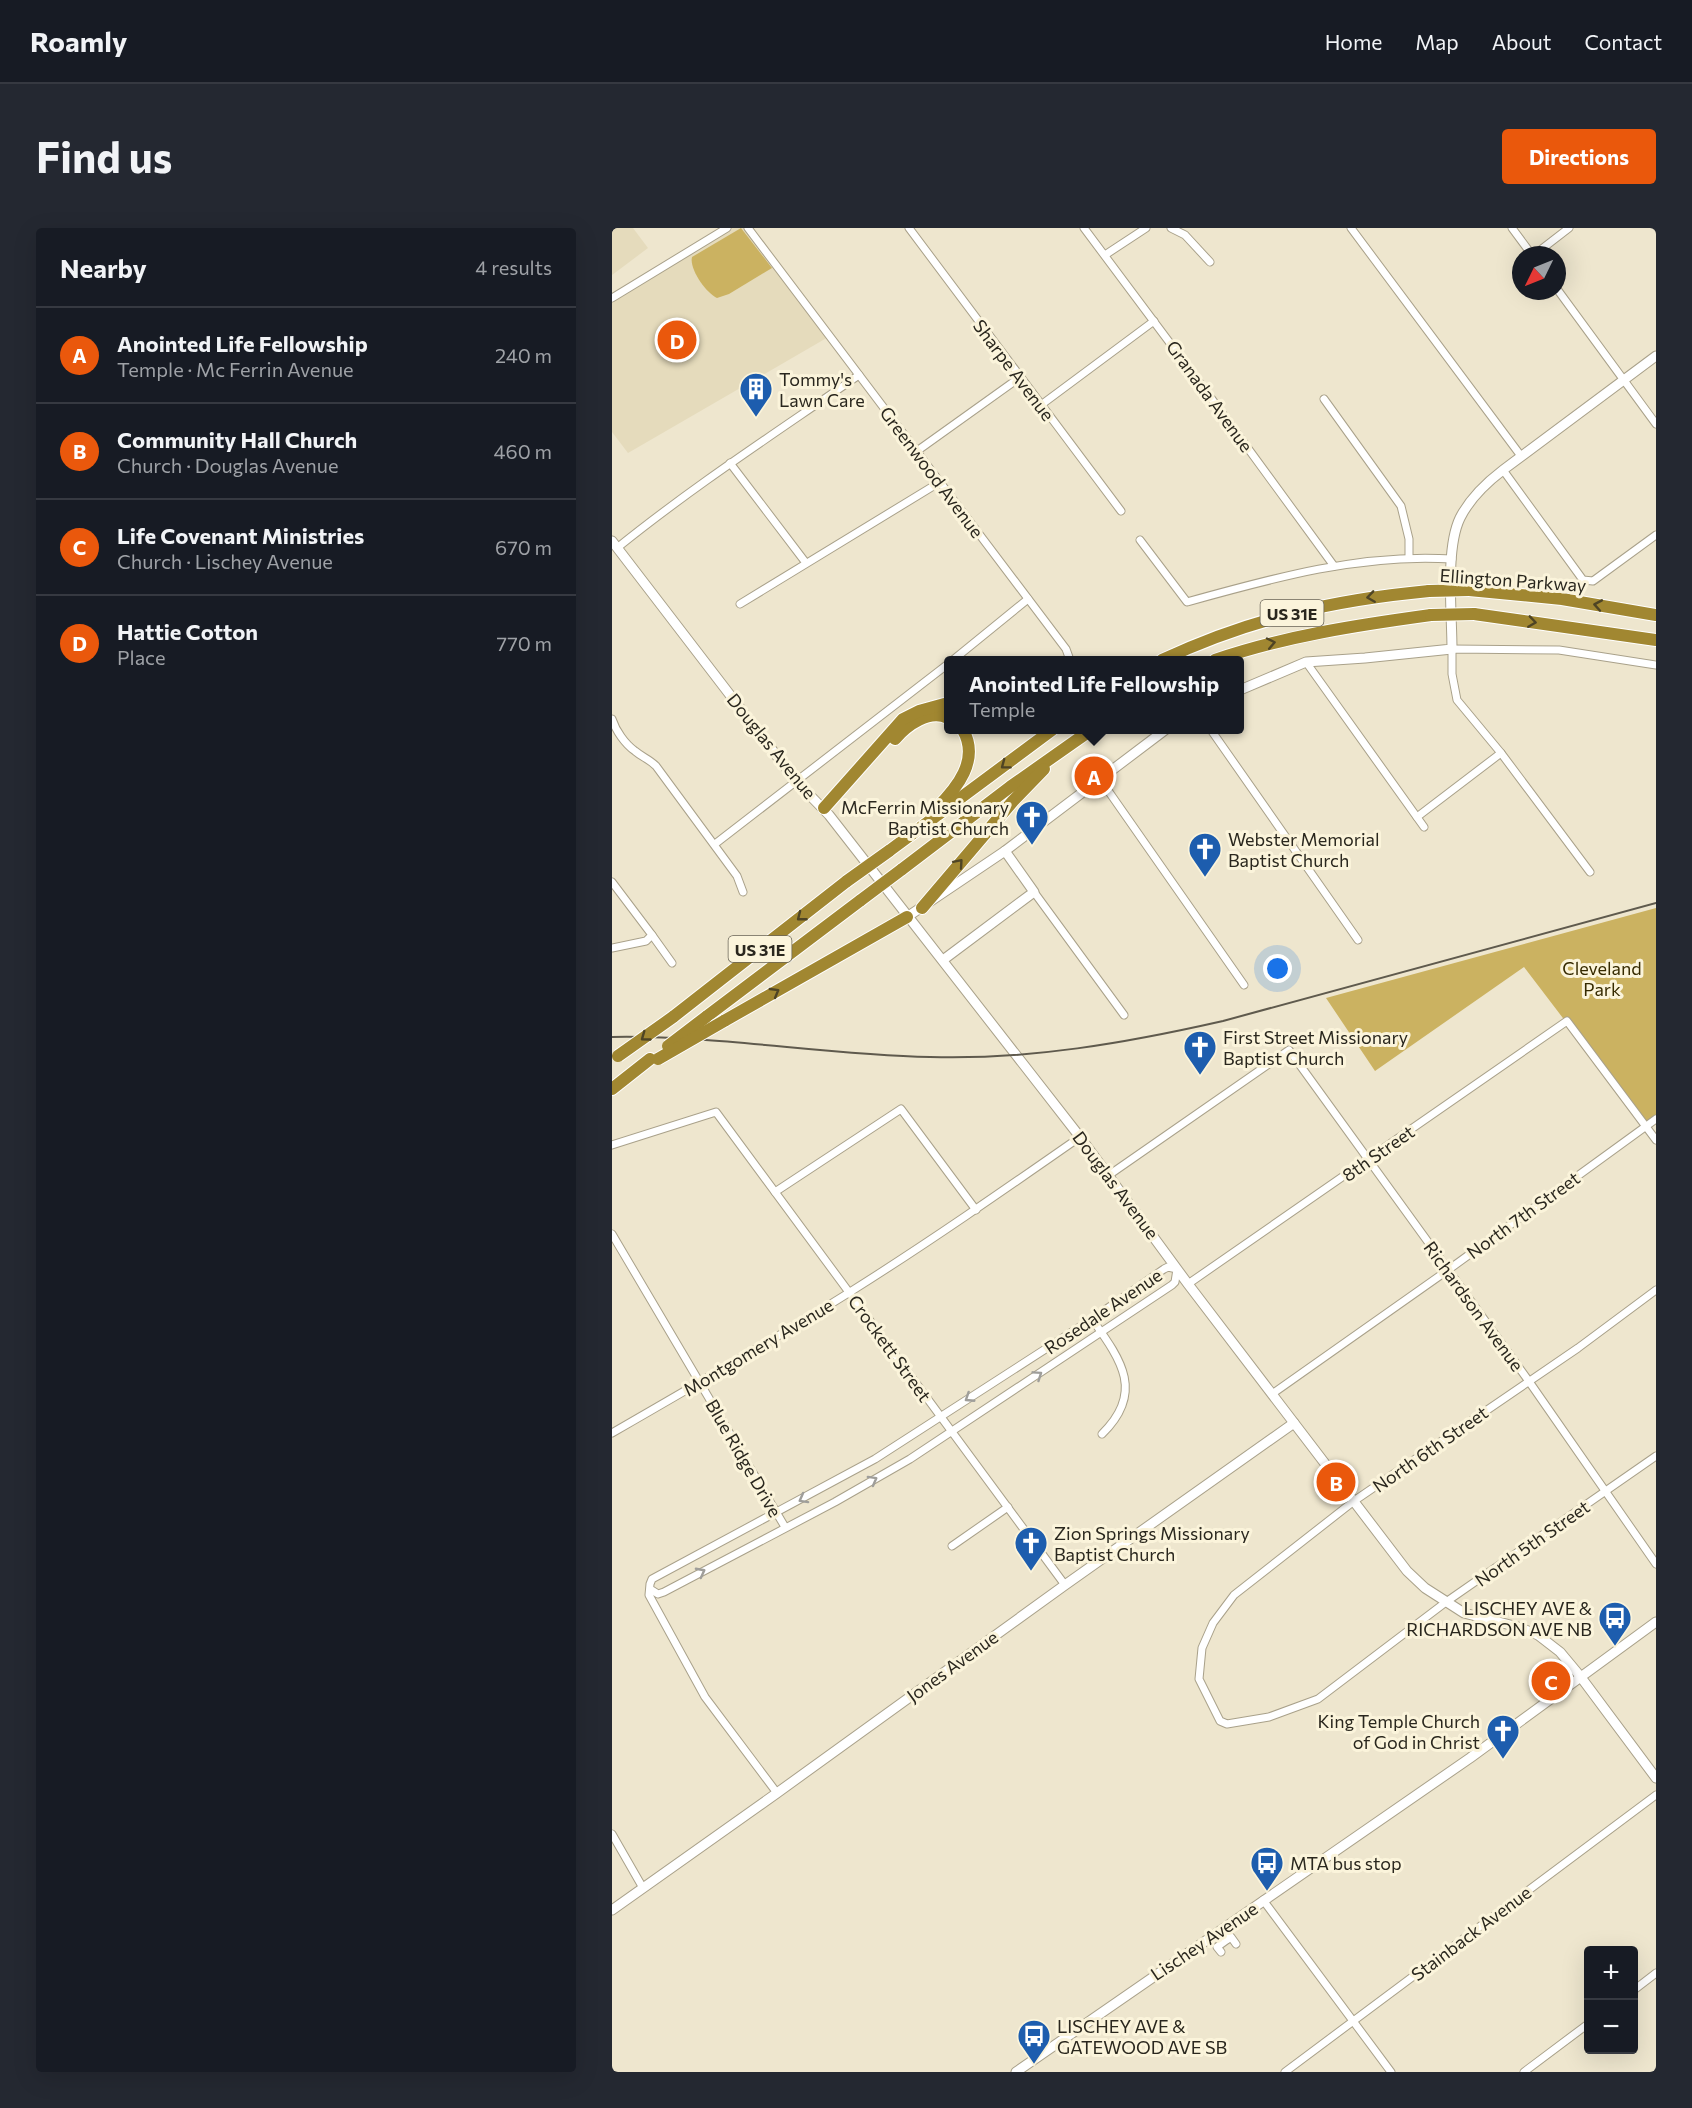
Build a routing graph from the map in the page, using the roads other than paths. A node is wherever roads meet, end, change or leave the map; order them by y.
1 (727, 228) edge
2 (748, 228) edge
3 (909, 228) edge
4 (1084, 228) edge
5 (1146, 228) edge
6 (1171, 228) edge
7 (1352, 228) edge
8 (1512, 228) edge
9 (1569, 228) edge
10 (1526, 246) edge
11 (1545, 246) edge
12 (1105, 255) junction
13 (1210, 262) dead end
14 (612, 298) edge
15 (1565, 300) edge
16 (1154, 321) junction
17 (1656, 356) edge
18 (860, 375) junction
19 (1019, 378) junction
20 (1624, 380) junction
21 (1324, 399) dead end
22 (1041, 405) junction
23 (1656, 424) edge
24 (917, 451) junction
25 (1521, 456) junction
26 (730, 463) junction
27 (1503, 470) junction
28 (940, 482) junction
29 (1121, 511) dead end
30 (1656, 536) edge
31 (1140, 540) dead end
32 (614, 544) edge
33 (1408, 558) junction
34 (1452, 559) junction
35 (806, 563) junction
36 (1334, 566) junction
37 (1028, 598) junction
38 (740, 604) dead end
39 (1656, 615) edge
40 (1656, 640) edge
41 (1452, 649) junction
42 (958, 656) edge
43 (1069, 656) edge
44 (1172, 656) edge
45 (1226, 656) edge
46 (1306, 662) junction
47 (1656, 665) edge
48 (944, 667) edge
49 (1244, 688) edge
50 (944, 704) edge
51 (944, 716) edge
52 (612, 719) edge
53 (966, 734) edge
54 (1045, 734) edge
55 (1084, 734) edge
56 (1158, 734) edge
57 (1214, 734) edge
58 (1066, 746) junction
59 (1501, 753) junction
60 (1100, 779) junction
61 (796, 781) junction
62 (827, 811) junction
63 (1417, 817) junction
64 (1424, 827) dead end
65 (907, 837) junction
66 (715, 844) junction
67 (1005, 851) junction
68 (1590, 872) dead end
69 (612, 882) edge
70 (743, 892) dead end
71 (1034, 892) junction
72 (922, 908) junction
73 (907, 917) junction
74 (652, 935) junction
75 (1358, 940) dead end
76 (612, 948) edge
77 (943, 960) junction
78 (672, 963) dead end
79 (1244, 985) dead end
80 (1124, 1015) dead end
81 (615, 1059) edge
82 (654, 1059) junction
83 (612, 1089) edge
84 (1656, 1119) edge
85 (1646, 1126) junction
86 (1080, 1137) junction
87 (1656, 1140) edge
88 (612, 1145) edge
89 (1368, 1159) junction
90 (1109, 1175) junction
91 (775, 1192) junction
92 (976, 1210) junction
93 (612, 1234) edge
94 (1177, 1269) junction
95 (1448, 1270) junction
96 (1188, 1284) junction
97 (1656, 1290) edge
98 (850, 1292) junction
99 (1092, 1319) junction
100 (1101, 1333) junction
101 (1528, 1380) junction
102 (700, 1382) junction
103 (1272, 1394) junction
104 (940, 1417) junction
105 (1294, 1423) junction
106 (951, 1431) junction
107 (612, 1433) edge
108 (1102, 1434) dead end
109 (1656, 1456) edge
110 (1606, 1491) junction
111 (1354, 1501) junction
112 (1008, 1507) junction
113 (777, 1514) junction
114 (785, 1527) junction
115 (952, 1546) dead end
116 (1656, 1564) edge
117 (1065, 1585) junction
118 (650, 1589) junction
119 (1446, 1602) junction
120 (1656, 1622) edge
121 (1580, 1676) junction
122 (1220, 1721) joint
123 (1656, 1778) edge
124 (777, 1793) junction
125 (1656, 1795) edge
126 (612, 1834) edge
127 (643, 1888) junction
128 (1263, 1900) junction
129 (612, 1911) edge
130 (1221, 1929) junction
131 (1227, 1943) junction
132 (1236, 1944) dead end
133 (1221, 1952) dead end
134 (1656, 1973) edge
135 (1638, 1987) edge
136 (1353, 2021) junction
137 (1584, 2027) edge
138 (1016, 2072) edge
139 (1285, 2072) edge
140 (1390, 2072) edge
141 (1524, 2072) edge

1 - 14 street
2 - 18 street, Greenwood Avenue
3 - 19 street, Sharpe Avenue
4 - 12 street, Granada Avenue
5 - 12 street
6 - 13 street
7 - 25 street
8 - 10 street
9 - 11 street
12 - 16 street, Granada Avenue
15 - 20 street
16 - 22 street
16 - 36 street, Granada Avenue
17 - 20 street
18 - 24 street, Greenwood Avenue
18 - 26 street
19 - 22 street, Sharpe Avenue
19 - 24 street
20 - 23 street
20 - 25 street
21 - 33 street
22 - 29 street, Sharpe Avenue
24 - 28 street, Greenwood Avenue
25 - 27 street
26 - 32 street
26 - 35 street
27 - 30 street
27 - 34 street
28 - 35 street
28 - 37 street, Greenwood Avenue
31 - 36 street
32 - 61 street, Douglas Avenue
33 - 34 street
33 - 36 street
34 - 41 street
35 - 38 street
37 - 42 street
37 - 43 street, Greenwood Avenue
39 -> 44 highway, Ellington Parkway / US 31E, bridge
45 -> 40 highway, Ellington Parkway / US 31E, bridge
41 - 46 street
41 - 47 street
41 - 59 street
46 - 49 street
46 - 63 street
48 - 61 street
50 - 62 highway
51 - 62 highway
52 - 66 street
53 - 65 highway
54 -> 65 highway, US 31E
55 - 58 highway, US 31E
56 - 60 street
57 - 75 street
72 -> 58 highway
58 - 82 highway, US 31E, bridge
59 - 63 street
59 - 68 street
60 - 67 street
60 - 79 street
61 - 62 street, Douglas Avenue
61 - 66 street
62 - 73 street, Douglas Avenue
63 - 64 street
65 -> 81 highway, US 31E, bridge
66 - 70 street
67 - 71 street
67 - 72 street
69 - 74 street
71 - 77 street
71 - 80 street
72 - 73 street
73 - 77 street, Douglas Avenue
82 -> 73 highway, bridge
74 - 76 street
74 - 78 street
77 - 86 street, Douglas Avenue
82 - 83 highway
84 - 85 street, North 7th Street
85 - 87 street
85 - 89 street, 8th Street
85 - 95 street, North 7th Street
86 - 90 street, Douglas Avenue
86 - 92 street, Montgomery Avenue
88 - 91 street, Crockett Street
89 - 90 street, Richardson Avenue
89 - 95 street, Richardson Avenue
89 - 96 street, 8th Street
90 - 94 street, Douglas Avenue
91 - 92 street
91 - 98 street, Crockett Street
92 - 98 street, Montgomery Avenue
93 - 102 street, Blue Ridge Drive
94 - 96 street, Douglas Avenue
94 - 99 street, Rosedale Avenue
94 - 100 street, Rosedale Avenue
95 - 101 street, Richardson Avenue
95 - 103 street, North 7th Street
96 - 103 street, Douglas Avenue
97 - 101 street, North 6th Street
98 - 102 street, Montgomery Avenue
98 - 104 street, Crockett Street
99 - 100 street
99 -> 104 street, Rosedale Avenue
106 -> 100 street, Rosedale Avenue
100 - 108 street
101 - 110 street, Richardson Avenue
101 - 111 street, North 6th Street
102 - 107 street, Montgomery Avenue
102 - 113 street, Blue Ridge Drive
103 - 105 street, Douglas Avenue
104 - 106 street, Crockett Street
104 -> 113 street, Rosedale Avenue
105 - 111 street, Douglas Avenue
105 - 117 street, Jones Avenue
106 - 112 street, Crockett Street
114 -> 106 street, Rosedale Avenue
109 - 110 street, North 5th Street
110 - 116 street, Richardson Avenue
110 - 119 street, North 5th Street
111 - 119 street, Douglas Avenue
111 - 122 street, North 6th Street
112 - 115 street
112 - 117 street, Crockett Street
113 - 114 street, Blue Ridge Drive
113 - 118 street, Rosedale Avenue
118 -> 114 street, Rosedale Avenue
117 - 124 street, Jones Avenue
118 - 124 street
119 - 121 street, Douglas Avenue
119 - 122 street, North 5th Street
120 - 121 street, Lischey Avenue
121 - 123 street, Douglas Avenue
121 - 128 street, Lischey Avenue
124 - 127 street, Jones Avenue
125 - 136 street, Stainback Avenue
126 - 127 street
127 - 129 street, Jones Avenue
128 - 130 street, Lischey Avenue
128 - 136 street
130 - 131 street
130 - 138 street, Lischey Avenue
131 - 132 street
131 - 133 street
134 - 135 street
136 - 139 street, Stainback Avenue
136 - 140 street
137 - 141 street

